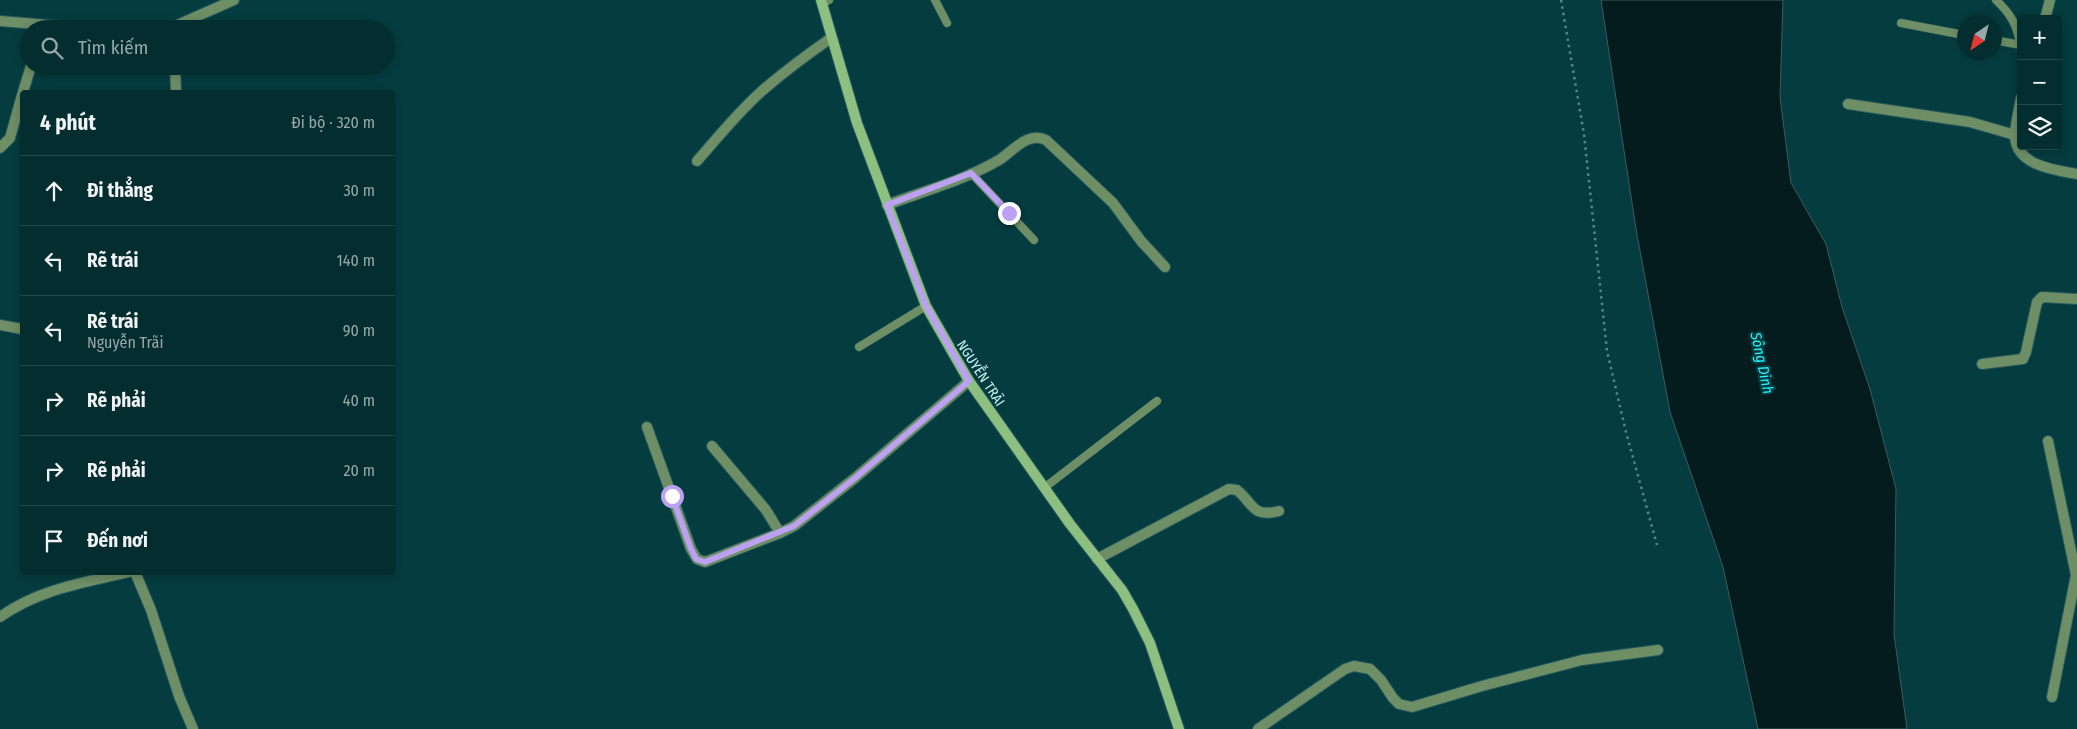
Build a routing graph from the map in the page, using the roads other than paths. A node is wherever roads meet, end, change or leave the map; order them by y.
1 (234, 0) edge
2 (935, 0) edge
3 (1996, 0) edge
4 (2050, 0) edge
5 (824, 1) edge
6 (2045, 15) edge
7 (192, 20) edge
8 (0, 21) edge
9 (947, 23) dead end
10 (1901, 23) dead end
11 (20, 24) edge
12 (2017, 28) edge
13 (1957, 34) edge
14 (831, 38) junction
15 (2002, 42) edge
16 (2017, 44) edge
17 (28, 75) edge
18 (175, 75) edge
19 (24, 90) edge
20 (176, 90) edge
21 (20, 104) edge
22 (1848, 104) dead end
23 (2020, 105) edge
24 (2015, 135) junction
25 (0, 148) edge
26 (698, 161) dead end
27 (971, 173) junction
28 (2077, 174) edge
29 (887, 205) junction
30 (1034, 240) dead end
31 (1164, 267) dead end
32 (2077, 299) edge
33 (926, 306) junction
34 (0, 326) edge
35 (20, 329) edge
36 (859, 347) dead end
37 (1982, 364) dead end
38 (969, 381) junction
39 (1157, 401) dead end
40 (648, 427) dead end
41 (2048, 441) dead end
42 (712, 446) dead end
43 (1044, 488) junction
44 (1279, 511) dead end
45 (780, 533) junction
46 (1097, 559) junction
47 (117, 575) edge
48 (136, 575) edge
49 (2076, 575) edge
50 (0, 617) edge
51 (1658, 650) dead end
52 (2052, 696) dead end
53 (193, 729) edge
54 (1179, 729) edge
55 (1258, 729) edge

1 - 7 street
2 - 9 lane
3 - 12 lane
4 - 6 street
5 - 14 main road, NGUYỄN TRÃI
8 - 11 street
10 - 13 lane
14 - 26 street
14 - 29 main road, NGUYỄN TRÃI
15 - 16 lane
17 - 19 street
18 - 20 street
21 - 25 street
22 - 24 street
23 - 24 street
24 - 28 street
27 - 29 street
27 - 30 lane
27 - 31 street
29 - 33 main road, NGUYỄN TRÃI
32 - 37 street
33 - 36 lane
33 - 38 main road, NGUYỄN TRÃI
34 - 35 street
38 - 43 main road, NGUYỄN TRÃI
38 - 45 street
39 - 43 lane
40 - 45 street
41 - 49 street
42 - 45 street
43 - 46 main road, NGUYỄN TRÃI
44 - 46 street
46 - 54 main road, NGUYỄN TRÃI
47 - 50 street
48 - 53 street
49 - 52 street
51 - 55 street

